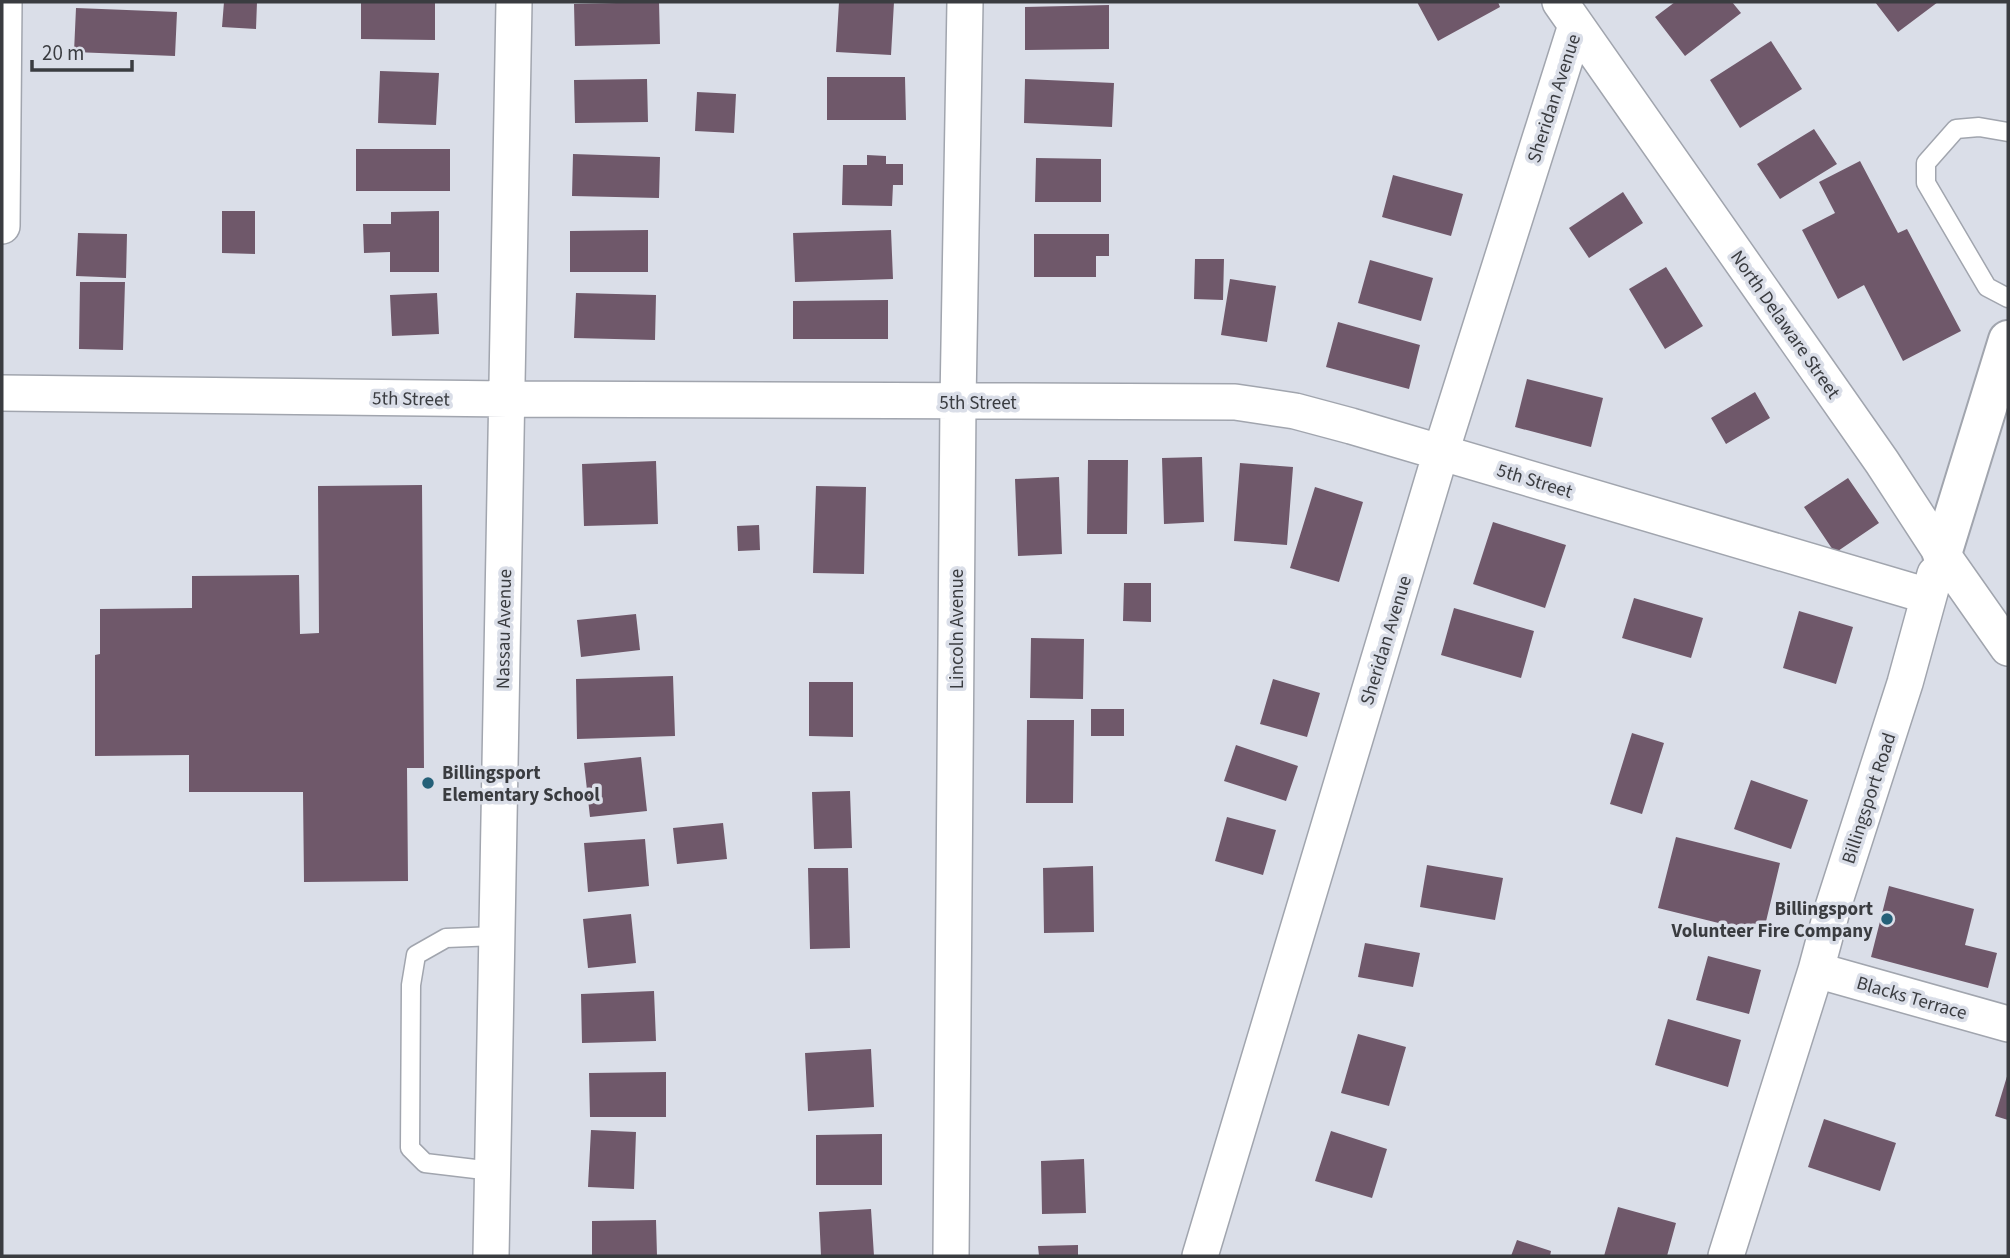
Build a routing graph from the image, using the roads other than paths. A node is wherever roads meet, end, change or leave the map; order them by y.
1 (4, 2) edge
2 (514, 2) edge
3 (965, 2) edge
4 (1568, 13) edge
5 (2008, 132) edge
6 (2, 226) edge
7 (2008, 298) edge
8 (2004, 354) edge
9 (2, 393) edge
10 (508, 399) junction
11 (958, 402) junction
12 (2008, 407) edge
13 (1441, 452) junction
14 (1942, 554) junction
15 (1928, 596) junction
16 (2007, 639) edge
17 (496, 936) junction
18 (1816, 970) junction
19 (2008, 1024) edge
20 (492, 1171) junction
21 (491, 1256) edge
22 (951, 1256) edge
23 (1200, 1256) edge
24 (1726, 1256) edge

1 - 6 street
2 - 10 street, Nassau Avenue
3 - 11 street, Lincoln Avenue
4 - 13 street, Sheridan Avenue
4 - 14 street, North Delaware Street
5 - 7 lane
8 - 12 lane
8 - 14 street, Billingsport Road
9 - 10 street, 5th Street
10 - 11 street, 5th Street
10 - 17 street, Nassau Avenue
11 - 13 street, 5th Street
11 - 22 street, Lincoln Avenue
13 - 15 street, 5th Street
13 - 23 street, Sheridan Avenue
14 - 15 street, Billingsport Road
14 - 16 street, North Delaware Street
15 - 18 street, Billingsport Road
17 - 20 street, Nassau Avenue
17 - 20 lane
18 - 19 street, Blacks Terrace
18 - 24 street, Billingsport Road
20 - 21 street, Nassau Avenue

